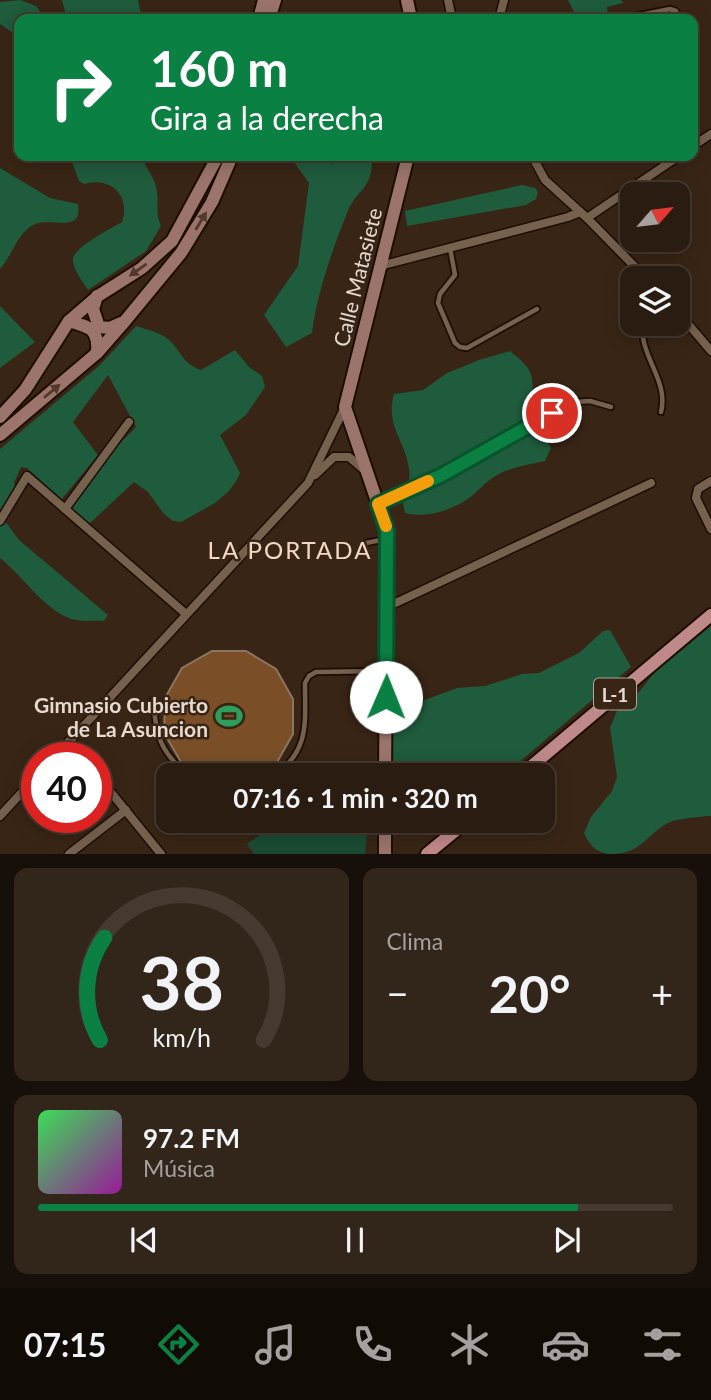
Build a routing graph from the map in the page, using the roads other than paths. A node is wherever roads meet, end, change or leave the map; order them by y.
1 (645, 14) edge
2 (677, 14) edge
3 (215, 161) edge
4 (230, 161) edge
5 (407, 161) edge
6 (535, 161) edge
7 (671, 161) edge
8 (584, 215) junction
9 (450, 247) junction
10 (380, 265) junction
11 (634, 266) edge
12 (97, 296) junction
13 (537, 309) dead end
14 (69, 321) junction
15 (125, 321) junction
16 (690, 326) edge
17 (645, 336) edge
18 (711, 351) edge
19 (97, 353) junction
20 (345, 407) junction
21 (611, 407) dead end
22 (661, 412) dead end
23 (0, 417) edge
24 (129, 422) dead end
25 (0, 435) edge
26 (368, 474) junction
27 (711, 481) edge
28 (308, 483) junction
29 (651, 483) dead end
30 (378, 504) junction
31 (65, 509) junction
32 (0, 521) edge
33 (711, 529) edge
34 (387, 539) junction
35 (366, 543) dead end
36 (387, 607) junction
37 (187, 614) junction
38 (711, 615) edge
39 (386, 671) junction
40 (153, 700) dead end
41 (69, 741) edge
42 (173, 763) edge
43 (291, 763) edge
44 (386, 763) edge
45 (535, 763) edge
46 (21, 793) edge
47 (112, 793) edge
48 (126, 810) junction
49 (0, 816) edge
50 (385, 833) edge
51 (452, 833) edge
52 (69, 854) edge
53 (162, 854) edge
54 (385, 854) edge
55 (427, 854) edge

1 - 2 lane
3 -> 12 street
15 -> 4 street
5 - 10 street, Calle Matasiete
6 - 8 street
7 - 8 street
8 - 9 street
8 - 11 street
9 - 10 street
9 - 13 lane
10 - 20 street, Calle Matasiete
12 - 14 street
12 - 15 street
14 - 19 street
14 - 23 street
15 - 19 street
16 - 18 street
17 - 22 lane
25 -> 19 street
20 - 26 street
20 - 28 street
21 - 30 lane
24 - 31 street
26 - 28 street
26 - 30 street
27 - 33 street
28 - 37 street
29 - 36 street
30 - 34 street
31 - 32 street
31 - 37 street
34 - 35 lane
34 - 36 street
36 - 39 street
37 - 41 street
38 - 45 main road, L-1
39 - 43 lane
39 - 44 street
40 - 42 lane
46 - 49 street
47 - 48 street
48 - 52 street
48 - 53 street
50 - 54 street
51 - 55 main road

